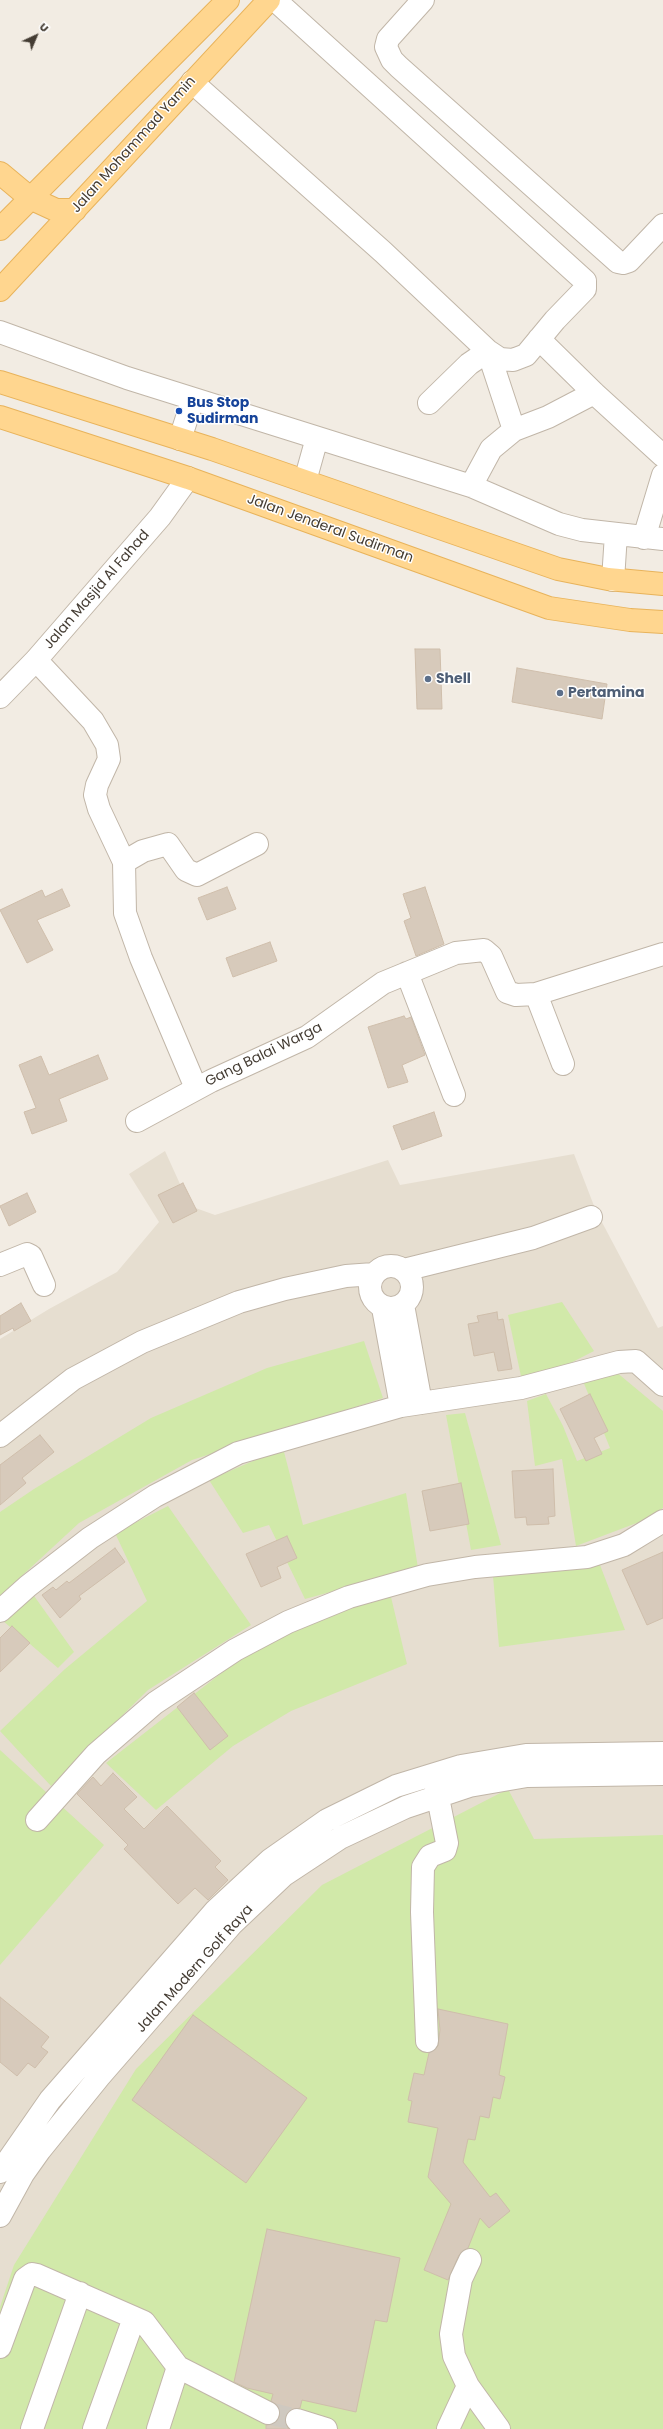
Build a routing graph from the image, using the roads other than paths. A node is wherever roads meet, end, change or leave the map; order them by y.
1 (228, 0) edge
2 (269, 0) edge
3 (275, 0) edge
4 (423, 0) edge
5 (192, 82) junction
6 (2, 171) edge
7 (30, 198) junction
8 (74, 210) junction
9 (663, 226) edge
10 (0, 229) edge
11 (0, 290) edge
12 (0, 332) edge
13 (539, 339) junction
14 (488, 351) junction
15 (0, 382) edge
16 (594, 393) junction
17 (193, 399) junction
18 (429, 403) dead end
19 (0, 417) edge
20 (514, 430) junction
21 (317, 438) junction
22 (180, 439) junction
23 (663, 456) edge
24 (663, 475) edge
25 (188, 478) junction
26 (305, 481) junction
27 (471, 486) junction
28 (616, 534) junction
29 (654, 538) edge
30 (613, 580) junction
31 (663, 584) edge
32 (663, 622) edge
33 (36, 660) junction
34 (0, 697) edge
35 (257, 844) dead end
36 (124, 862) junction
37 (663, 954) edge
38 (407, 973) junction
39 (536, 994) junction
40 (563, 1064) dead end
41 (196, 1088) junction
42 (454, 1095) dead end
43 (137, 1121) dead end
44 (591, 1217) dead end
45 (0, 1265) edge
46 (404, 1270) junction
47 (374, 1274) junction
48 (44, 1285) dead end
49 (393, 1306) junction
50 (619, 1362) junction
51 (663, 1385) edge
52 (663, 1402) edge
53 (411, 1404) junction
54 (0, 1436) edge
55 (663, 1521) edge
56 (0, 1611) edge
57 (663, 1753) edge
58 (434, 1774) junction
59 (663, 1774) edge
60 (438, 1796) junction
61 (37, 1820) dead end
62 (427, 2041) dead end
63 (0, 2172) edge
64 (0, 2216) edge
65 (470, 2260) dead end
66 (80, 2293) junction
67 (134, 2318) junction
68 (0, 2346) edge
69 (178, 2368) junction
70 (468, 2386) junction
71 (268, 2413) tunnel mouth
72 (297, 2420) tunnel mouth
73 (32, 2429) edge
74 (94, 2429) edge
75 (158, 2429) edge
76 (326, 2429) edge
77 (448, 2429) edge
78 (499, 2429) edge

1 - 7 main road
2 - 5 main road, Jalan Mohammad Yamin
3 - 13 street
4 - 9 street
5 - 8 main road, Jalan Mohammad Yamin
5 - 14 street
6 - 7 main road
7 - 8 main road
7 - 10 main road
8 - 11 main road, Jalan Mohammad Yamin
12 - 17 street
13 - 14 street
13 - 16 street
14 - 18 street
14 - 20 street
15 - 22 main road
16 - 20 street
16 - 23 street
17 - 21 street
17 - 22 street
19 - 25 main road, Jalan Jenderal Sudirman
20 - 27 street
21 - 26 street
21 - 27 street
22 - 26 main road
24 - 29 street
25 - 32 main road, Jalan Jenderal Sudirman
25 - 33 street, Jalan Masjid Al Fahad
26 - 30 main road
27 - 28 street
28 - 29 street
28 - 30 street
30 - 31 main road
33 - 34 street, Jalan Masjid Al Fahad
33 - 36 street, Gang Balai Warga
35 - 36 street
36 - 41 street, Gang Balai Warga
37 - 39 street, Gang Balai Warga
38 - 39 street, Gang Balai Warga
38 - 41 street, Gang Balai Warga
38 - 42 street
39 - 40 street
41 - 43 street
44 - 46 street
45 - 48 street
46 - 47 street
46 - 49 street
47 - 49 street
47 - 54 street
49 - 53 street
50 - 51 street
50 - 52 street
50 - 53 street
53 - 56 street
55 - 61 street
57 - 58 street, Jalan Modern Golf Raya
58 - 60 street
58 - 63 street, Jalan Modern Golf Raya
59 - 60 street, Jalan Modern Golf Raya
60 - 62 street
60 - 64 street, Jalan Modern Golf Raya
65 - 70 street
66 - 67 street
66 - 68 street
66 - 73 street
67 - 69 street
67 - 74 street
69 - 71 street
69 - 75 street
70 - 77 street
70 - 78 street
72 - 76 street

